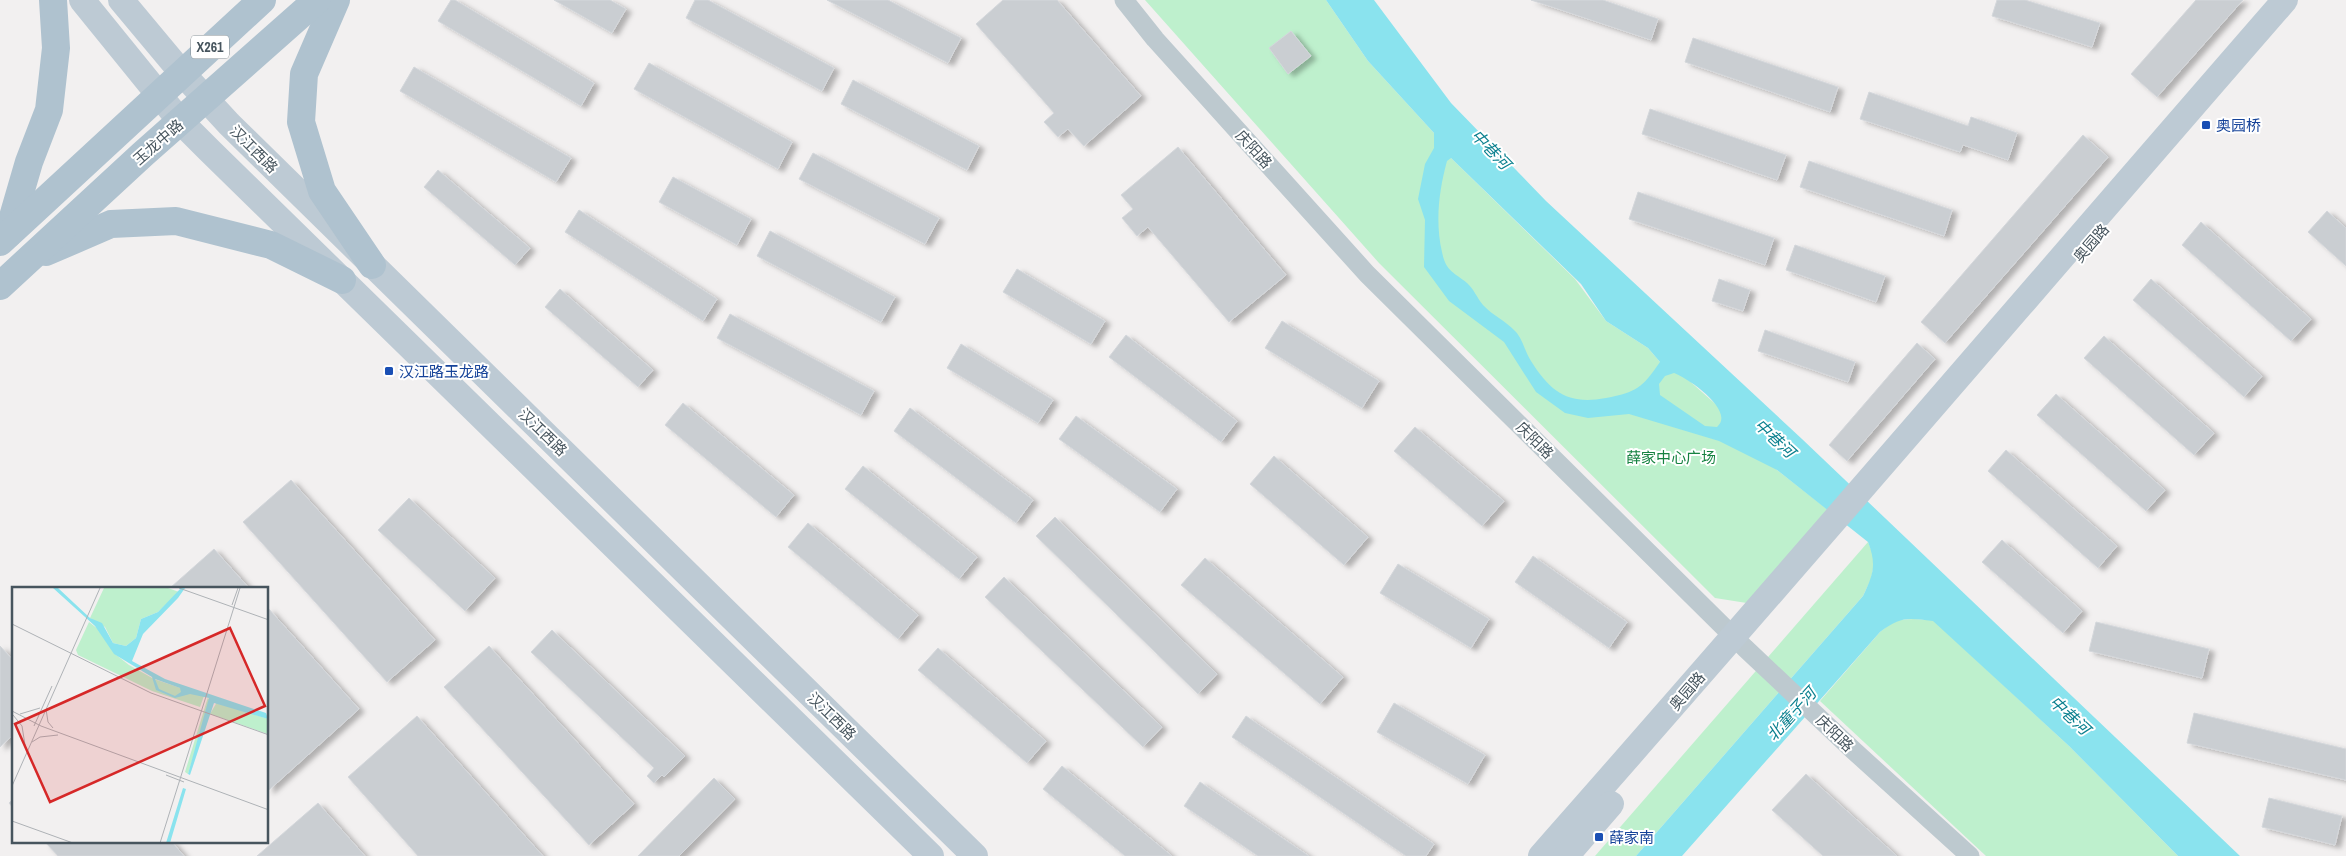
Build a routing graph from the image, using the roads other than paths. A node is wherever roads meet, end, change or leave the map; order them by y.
1 (53, 0) edge
2 (82, 0) edge
3 (121, 0) edge
4 (262, 0) edge
5 (317, 0) edge
6 (336, 0) edge
7 (1124, 0) edge
8 (2285, 0) edge
9 (2306, 0) edge
10 (182, 73) junction
11 (159, 95) junction
12 (206, 99) junction
13 (181, 122) junction
14 (4, 239) edge
15 (26, 261) junction
16 (372, 265) junction
17 (342, 280) junction
18 (0, 286) edge
19 (1874, 485) junction
20 (1740, 642) junction
21 (931, 856) edge
22 (975, 856) edge
23 (1541, 856) edge
24 (1566, 856) edge
25 (1970, 856) edge

1 - 14 main road
2 - 11 main road, 汉江西路
3 - 10 main road, 汉江西路
4 - 10 main road, X261
5 - 12 main road, 玉龙中路
6 - 16 main road
7 - 20 street, 庆阳路
8 - 19 main road, 奥园路
9 - 19 main road, 奥园路
10 - 11 main road, X261
10 - 12 main road, 汉江西路
11 - 13 main road, 汉江西路
11 - 14 main road
12 - 13 main road, 玉龙中路
12 - 16 main road, 汉江西路
13 - 15 main road, 玉龙中路
13 - 17 main road, 汉江西路
15 - 17 main road
15 - 18 main road, 玉龙中路
16 - 22 main road, 汉江西路
17 - 21 main road, 汉江西路
19 - 20 main road, 奥园路
20 - 23 main road, 奥园路
20 - 24 main road, 奥园路
20 - 25 street, 庆阳路

